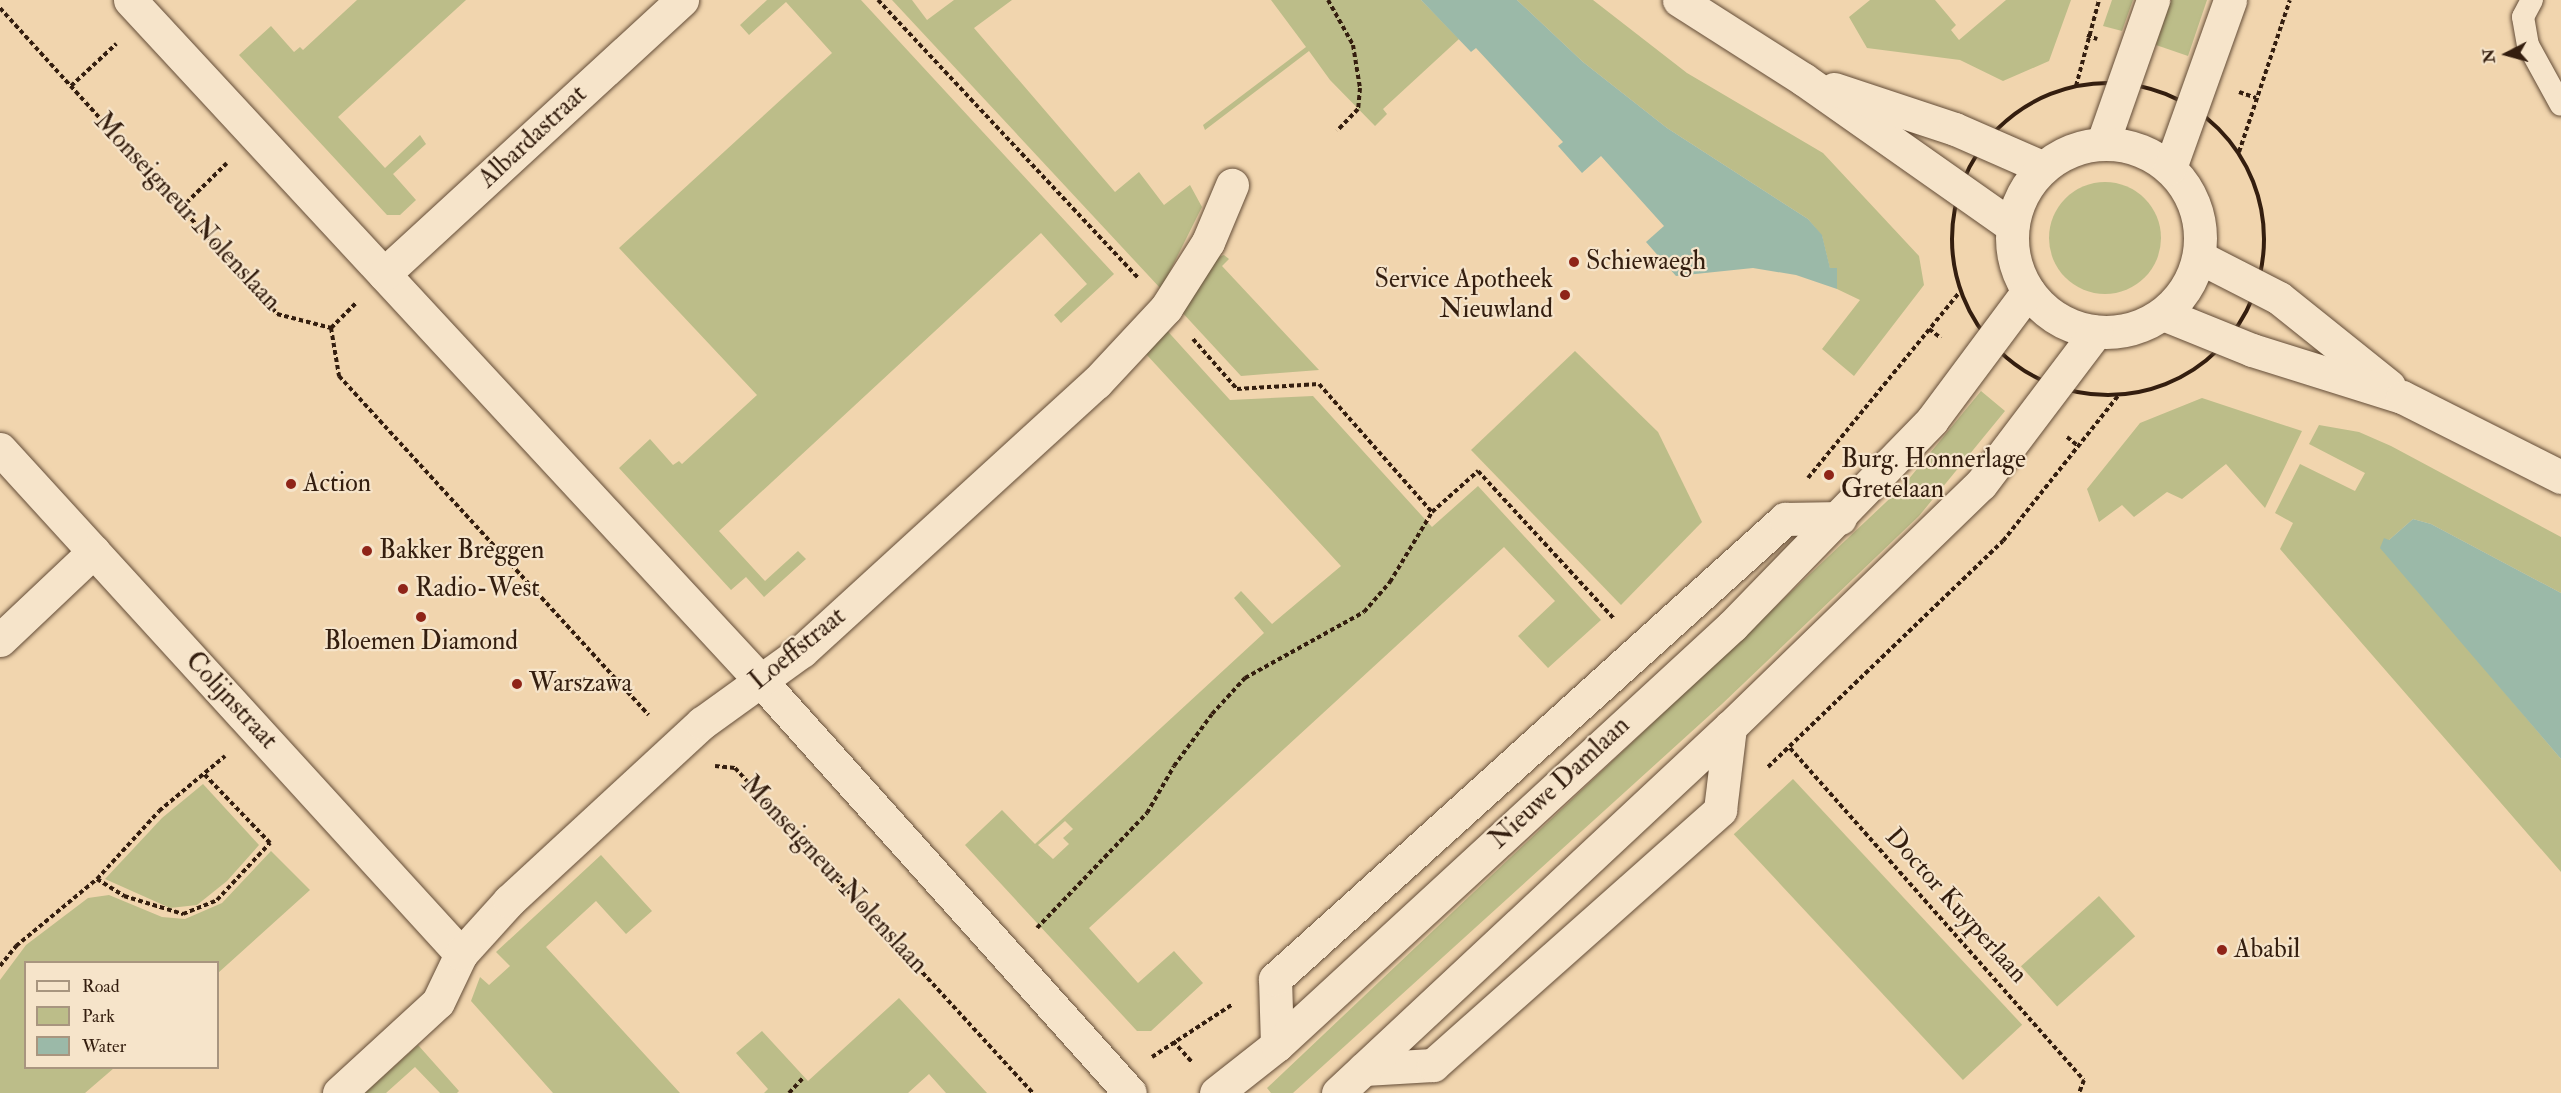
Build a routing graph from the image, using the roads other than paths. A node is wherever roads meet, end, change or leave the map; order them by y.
1 (682, 0) edge
2 (1679, 0) edge
3 (2152, 0) edge
4 (2230, 0) edge
5 (2532, 0) edge
6 (138, 8) edge
7 (1803, 79) junction
8 (2561, 105) edge
9 (2103, 142) junction
10 (2042, 167) junction
11 (2170, 168) junction
12 (1233, 185) dead end
13 (2012, 226) junction
14 (2199, 256) junction
15 (384, 274) junction
16 (2028, 291) junction
17 (2163, 314) junction
18 (2096, 332) junction
19 (2402, 397) junction
20 (0, 449) edge
21 (2561, 477) edge
22 (1840, 518) junction
23 (94, 551) junction
24 (0, 640) edge
25 (760, 680) junction
26 (1730, 727) junction
27 (461, 954) junction
28 (1277, 1045) junction
29 (1364, 1069) junction
30 (1125, 1087) edge
31 (339, 1093) edge
32 (1216, 1093) edge
33 (1338, 1093) edge

1 - 15 street, Albardastraat
2 - 7 street
3 - 9 street
4 - 11 street
5 - 8 lane
6 - 15 street
7 - 10 street
7 - 13 street
9 - 10 street
9 - 11 street
10 - 13 street
11 - 14 street
12 - 25 street, Loeffstraat
13 - 16 street
14 - 17 street
14 - 19 street
15 - 25 street
16 - 18 street
16 - 22 street, Nieuwe Damlaan
17 - 18 street
17 - 19 street
18 - 26 street
19 - 21 street
20 - 23 street, Colijnstraat
22 - 28 street, Nieuwe Damlaan
22 - 28 street, Nieuwe Damlaan
23 - 24 street
23 - 27 street, Colijnstraat
25 - 27 street, Loeffstraat
25 - 30 street
26 - 29 street
26 - 29 street
27 - 31 street, Loeffstraat
28 - 32 street, Nieuwe Damlaan
29 - 33 street

